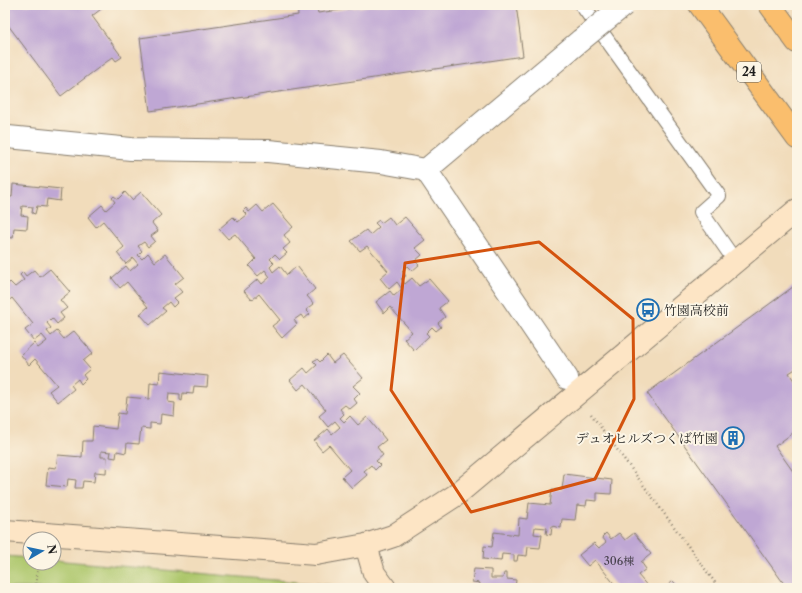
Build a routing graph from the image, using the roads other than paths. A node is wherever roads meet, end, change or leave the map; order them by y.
1 (582, 5) edge
2 (624, 5) edge
3 (700, 5) edge
4 (770, 5) edge
5 (797, 42) edge
6 (6, 137) edge
7 (797, 138) edge
8 (426, 170) junction
9 (797, 210) edge
10 (735, 262) junction
11 (567, 378) dead end
12 (5, 531) edge
13 (366, 545) junction
14 (385, 588) edge

1 - 10 lane
2 - 8 street, bridge
3 - 7 main road, 24
4 - 5 main road
6 - 8 street
8 - 11 street
9 - 10 street
10 - 13 street
12 - 13 street
13 - 14 street

